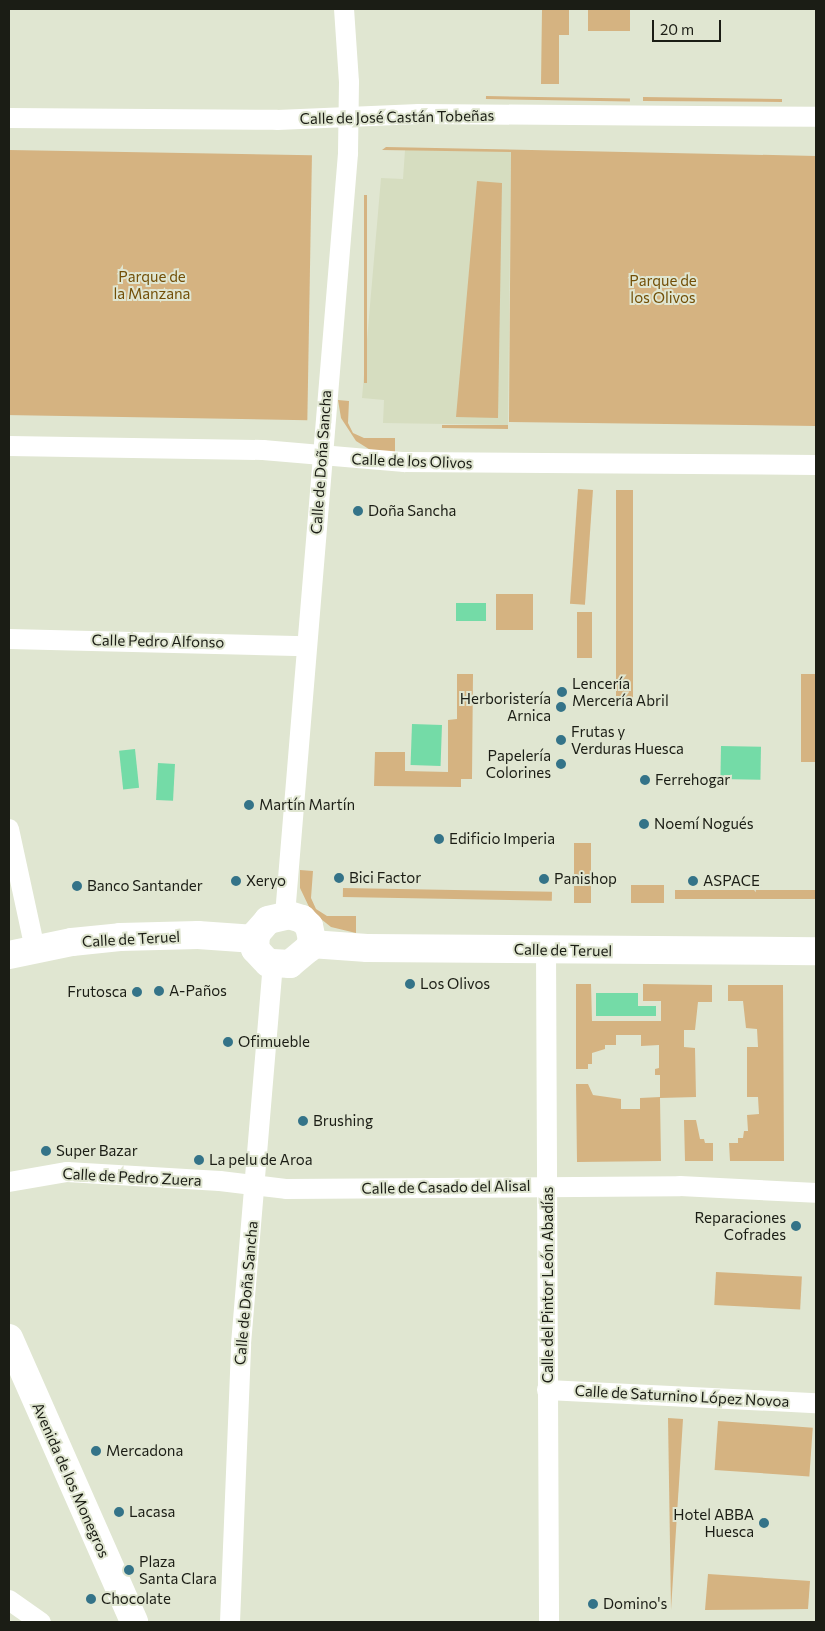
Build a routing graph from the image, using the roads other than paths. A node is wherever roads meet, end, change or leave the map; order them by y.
1 (344, 9) edge
2 (816, 117) edge
3 (9, 118) edge
4 (349, 118) junction
5 (9, 446) edge
6 (321, 456) junction
7 (816, 465) edge
8 (9, 638) edge
9 (306, 646) junction
10 (9, 829) edge
11 (285, 915) junction
12 (254, 939) junction
13 (311, 944) junction
14 (35, 949) junction
15 (546, 949) junction
16 (816, 951) edge
17 (9, 955) edge
18 (274, 965) junction
19 (9, 1182) edge
20 (256, 1186) junction
21 (548, 1186) junction
22 (816, 1193) edge
23 (9, 1338) edge
24 (547, 1390) junction
25 (816, 1403) edge
26 (9, 1600) edge
27 (42, 1622) edge
28 (134, 1622) edge
29 (230, 1622) edge
30 (550, 1622) edge

1 - 4 street, Calle de Doña Sancha
2 - 4 street, Calle de José Castán Tobeñas
3 - 4 street, Calle de José Castán Tobeñas
4 - 6 street, Calle de Doña Sancha
5 - 6 street, Calle de los Olivos
6 - 7 street, Calle de los Olivos
6 - 9 street, Calle de Doña Sancha
8 - 9 street, Calle Pedro Alfonso
9 - 11 street, Calle de Doña Sancha
10 - 14 street
11 - 12 main road
11 - 13 main road
12 - 14 main road, Calle de Teruel
12 - 18 main road
13 - 15 main road, Calle de Teruel
13 - 18 main road
14 - 17 main road, Calle de Teruel
15 - 16 main road, Calle de Teruel
15 - 21 street, Calle del Pintor León Abadías
18 - 20 street, Calle de Doña Sancha
19 - 20 street, Calle de Pedro Zuera
20 - 21 street, Calle de Casado del Alisal
20 - 29 street, Calle de Doña Sancha
21 - 22 street, Calle de Casado del Alisal
21 - 24 street, Calle del Pintor León Abadías
23 - 28 main road, Avenida de los Monegros
24 - 25 street, Calle de Saturnino López Novoa
24 - 30 street, Calle del Pintor León Abadías
26 - 27 street

